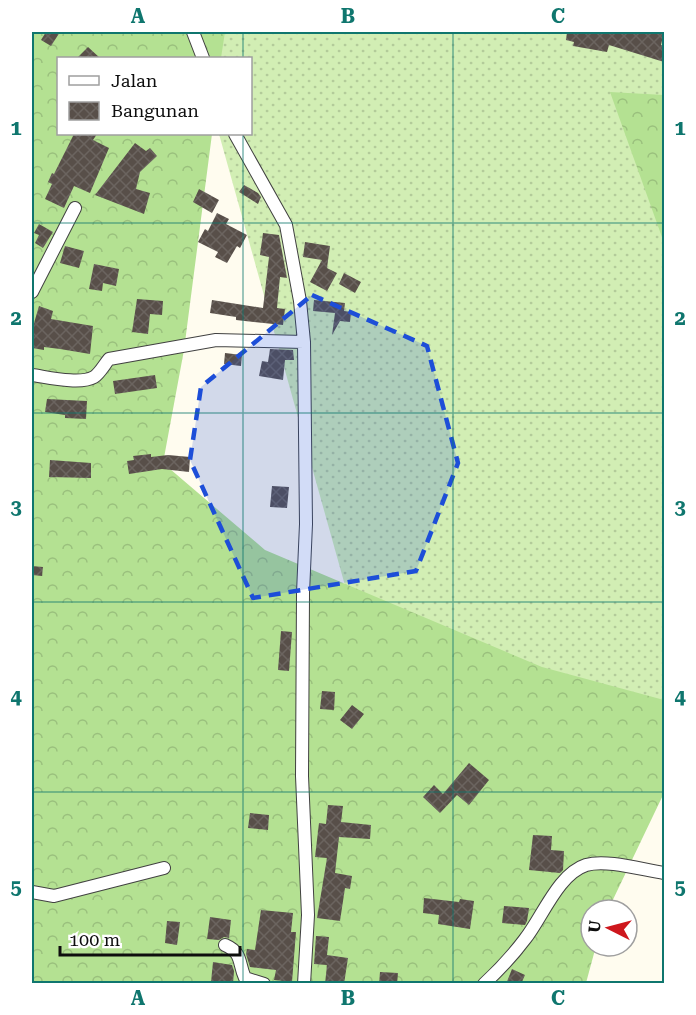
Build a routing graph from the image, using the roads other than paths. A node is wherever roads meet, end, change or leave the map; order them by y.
1 (193, 32) edge
2 (203, 57) edge
3 (236, 135) edge
4 (75, 208) dead end
5 (32, 292) edge
6 (304, 342) junction
7 (32, 375) edge
8 (164, 868) dead end
9 (664, 873) edge
10 (32, 892) edge
11 (225, 945) dead end
12 (264, 984) edge
13 (304, 984) edge
14 (484, 984) edge

1 - 2 street
3 - 6 street
4 - 5 street
6 - 7 street
6 - 13 street
8 - 10 street
9 - 14 street
11 - 12 street

